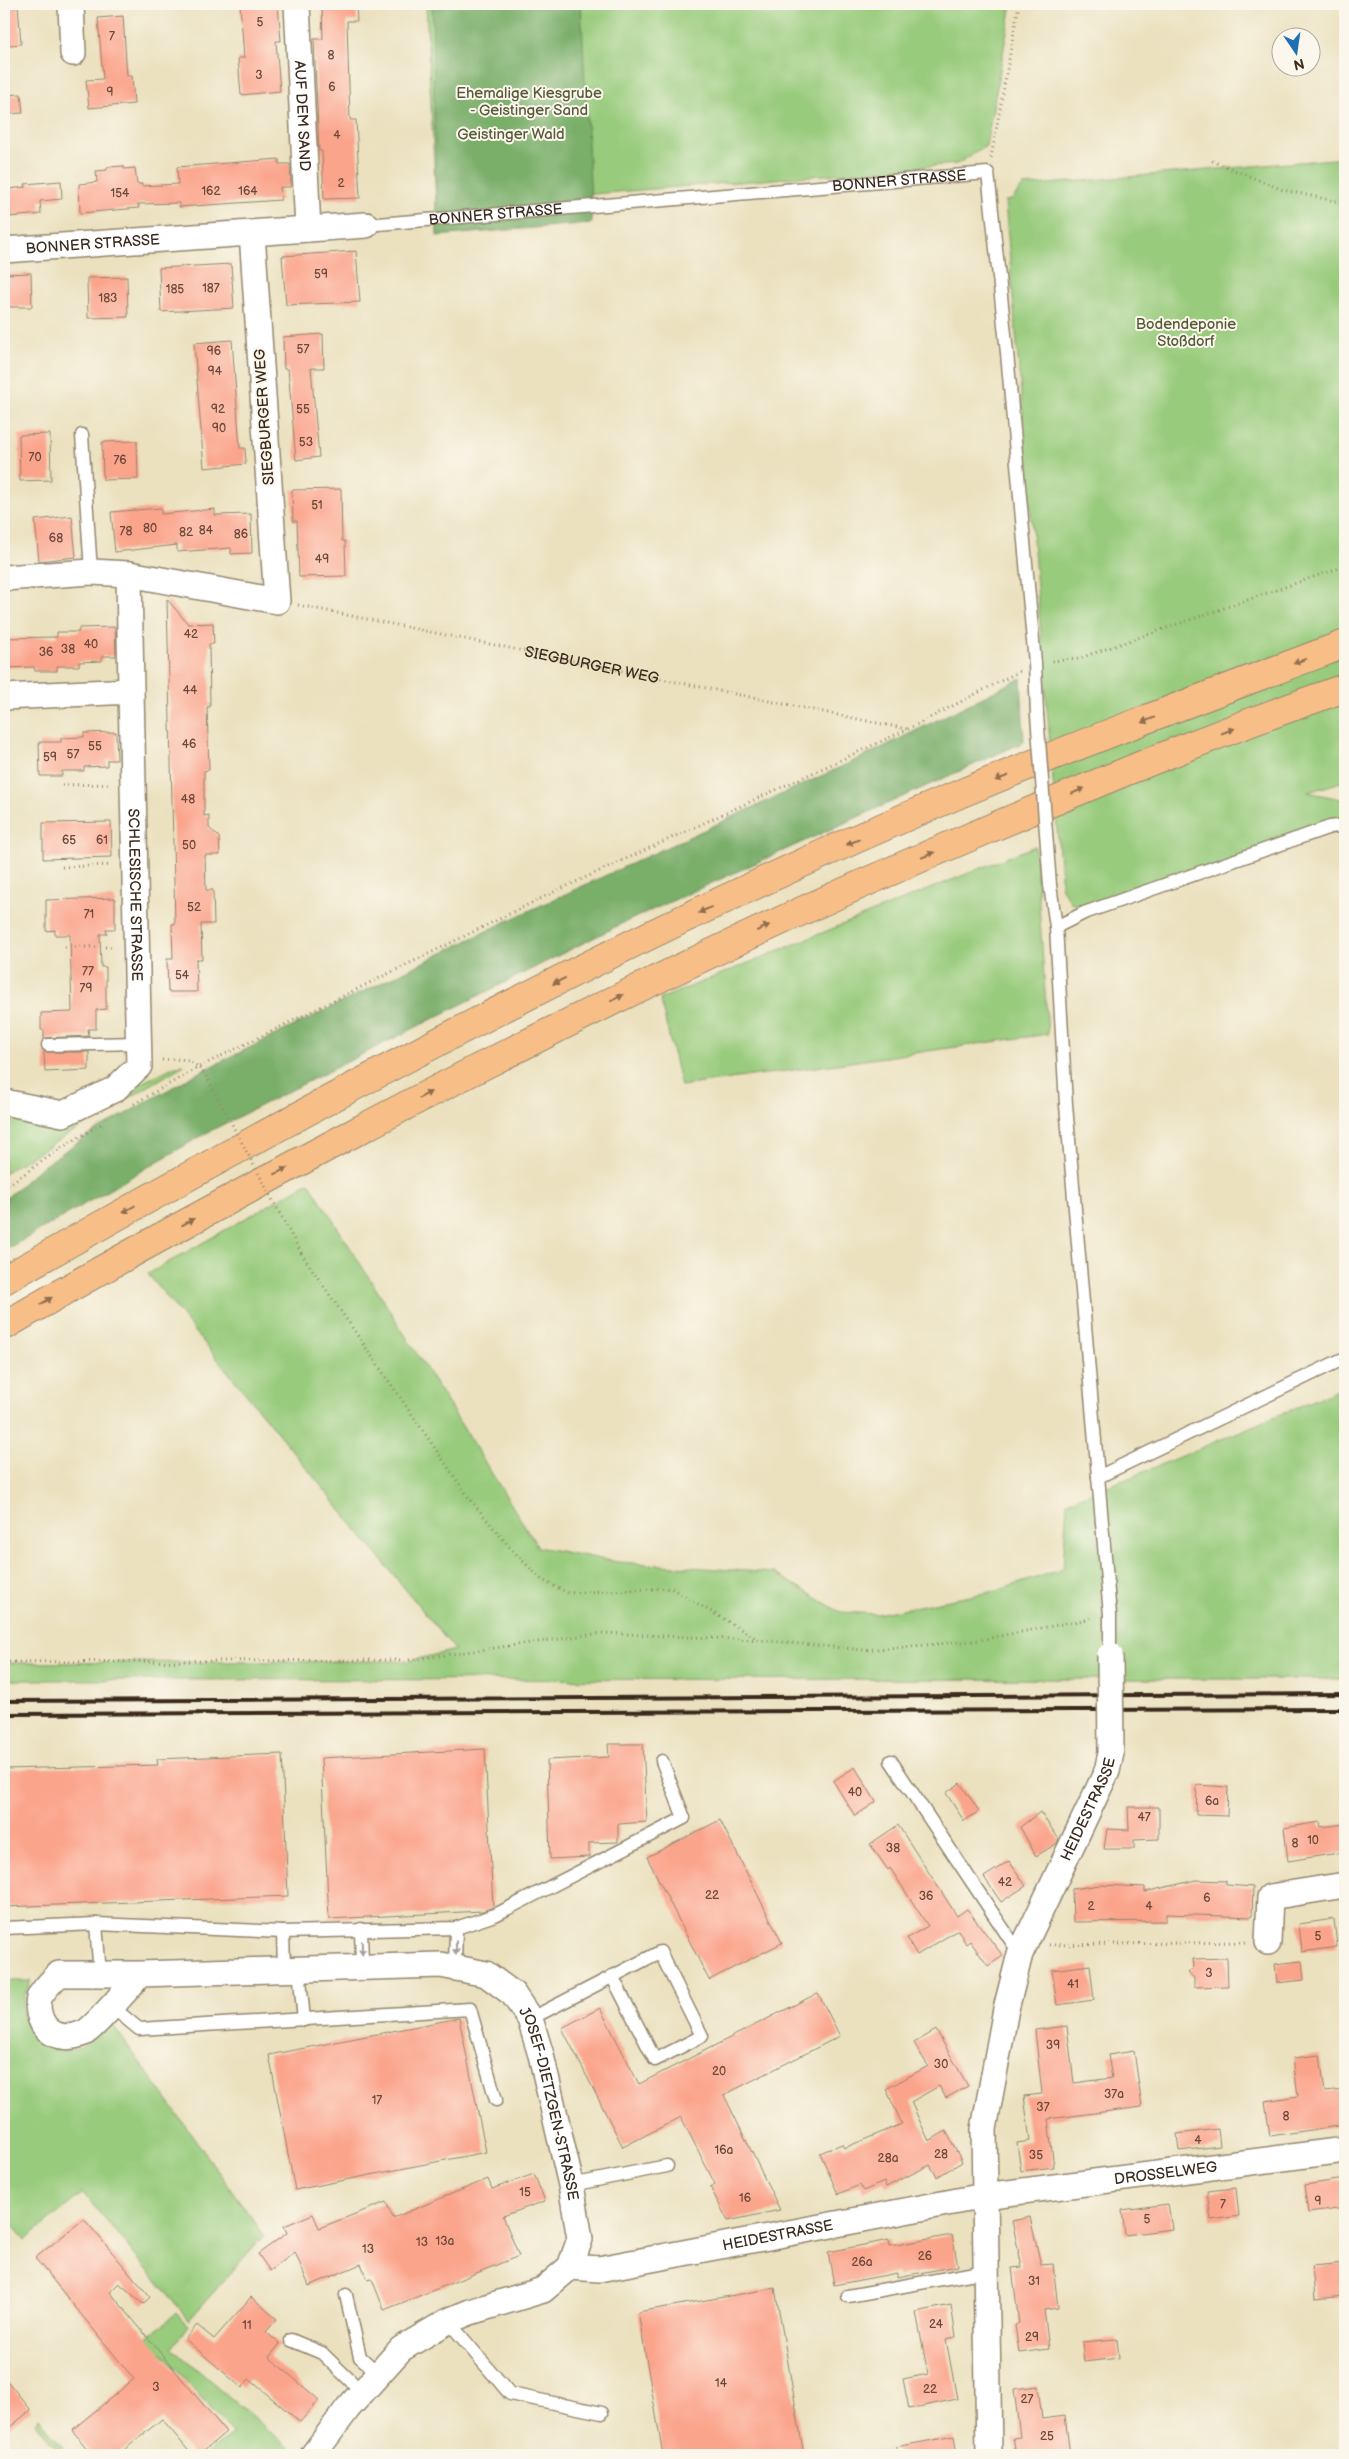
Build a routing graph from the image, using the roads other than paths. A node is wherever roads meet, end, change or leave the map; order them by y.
1 (71, 4) edge
2 (297, 4) edge
3 (73, 53) dead end
4 (366, 225) joint
5 (308, 229) junction
6 (252, 233) junction
7 (4, 250) edge
8 (82, 436) dead end
9 (91, 572) junction
10 (129, 574) junction
11 (4, 578) edge
12 (1345, 644) edge
13 (1345, 688) edge
14 (131, 691) junction
15 (4, 698) edge
16 (1345, 825) edge
17 (1056, 927) junction
18 (48, 1045) dead end
19 (139, 1055) junction
20 (4, 1102) edge
21 (4, 1280) edge
22 (4, 1326) edge
23 (1345, 1358) edge
24 (1098, 1476) junction
25 (1110, 1655) joint
26 (662, 1761) dead end
27 (891, 1761) dead end
28 (1345, 1885) edge
29 (96, 1924) junction
30 (4, 1928) edge
31 (456, 1928) junction
32 (361, 1929) junction
33 (283, 1932) junction
34 (1268, 1942) road end
35 (1020, 1954) junction
36 (362, 1967) junction
37 (455, 1967) junction
38 (292, 1969) junction
39 (100, 1974) junction
40 (140, 1974) junction
41 (612, 1976) junction
42 (111, 2006) junction
43 (530, 2019) junction
44 (304, 2020) junction
45 (496, 2100) dead end
46 (1345, 2150) edge
47 (667, 2166) dead end
48 (571, 2185) junction
49 (984, 2196) junction
50 (570, 2267) junction
51 (986, 2271) junction
52 (346, 2295) dead end
53 (848, 2296) dead end
54 (448, 2321) junction
55 (292, 2340) dead end
56 (379, 2374) junction
57 (362, 2392) junction
58 (602, 2413) dead end
59 (313, 2455) edge
60 (989, 2455) edge

1 - 3 street
2 - 5 street, AUF DEM SAND
4 - 5 street, BONNER STRASSE
4 - 17 lane, BONNER STRASSE, bridge
5 - 6 street, BONNER STRASSE
6 - 7 street, BONNER STRASSE
6 - 10 street, SIEGBURGER WEG
8 - 9 lane
9 - 10 street
9 - 11 street
10 - 14 street, SCHLESISCHE STRASSE
12 -> 21 highway
22 -> 13 highway
14 - 15 street
14 - 19 street, SCHLESISCHE STRASSE
16 - 17 lane
17 - 24 lane
18 - 19 lane
19 - 20 street
23 - 24 lane
24 - 25 lane
25 - 35 street, HEIDESTRASSE, bridge
26 - 31 lane
27 - 35 lane
28 - 34 street
29 - 30 lane
29 - 33 lane
29 - 39 lane
31 - 32 lane
31 -> 37 lane
32 - 33 lane
32 -> 36 lane
33 - 38 lane
35 - 49 street, HEIDESTRASSE
36 - 37 street, JOSEF-DIETZGEN-STRASSE
36 - 38 street, JOSEF-DIETZGEN-STRASSE
37 - 43 street, JOSEF-DIETZGEN-STRASSE
38 - 40 street, JOSEF-DIETZGEN-STRASSE
38 - 44 lane
39 - 40 street, JOSEF-DIETZGEN-STRASSE
39 - 42 street, JOSEF-DIETZGEN-STRASSE
40 - 42 street, JOSEF-DIETZGEN-STRASSE
41 - 41 lane
41 - 43 lane
42 - 44 lane
43 - 48 street, JOSEF-DIETZGEN-STRASSE
44 - 45 lane
46 - 49 street, DROSSELWEG
47 - 48 lane
48 - 50 street, JOSEF-DIETZGEN-STRASSE
49 - 50 street, HEIDESTRASSE
49 - 51 street, HEIDESTRASSE
50 - 54 street, JOSEF-DIETZGEN-STRASSE
51 - 53 lane
51 - 60 street, HEIDESTRASSE
52 - 56 lane
54 - 56 street, JOSEF-DIETZGEN-STRASSE
54 - 58 lane
55 - 57 lane
56 - 57 street, JOSEF-DIETZGEN-STRASSE
57 - 59 street, JOSEF-DIETZGEN-STRASSE

